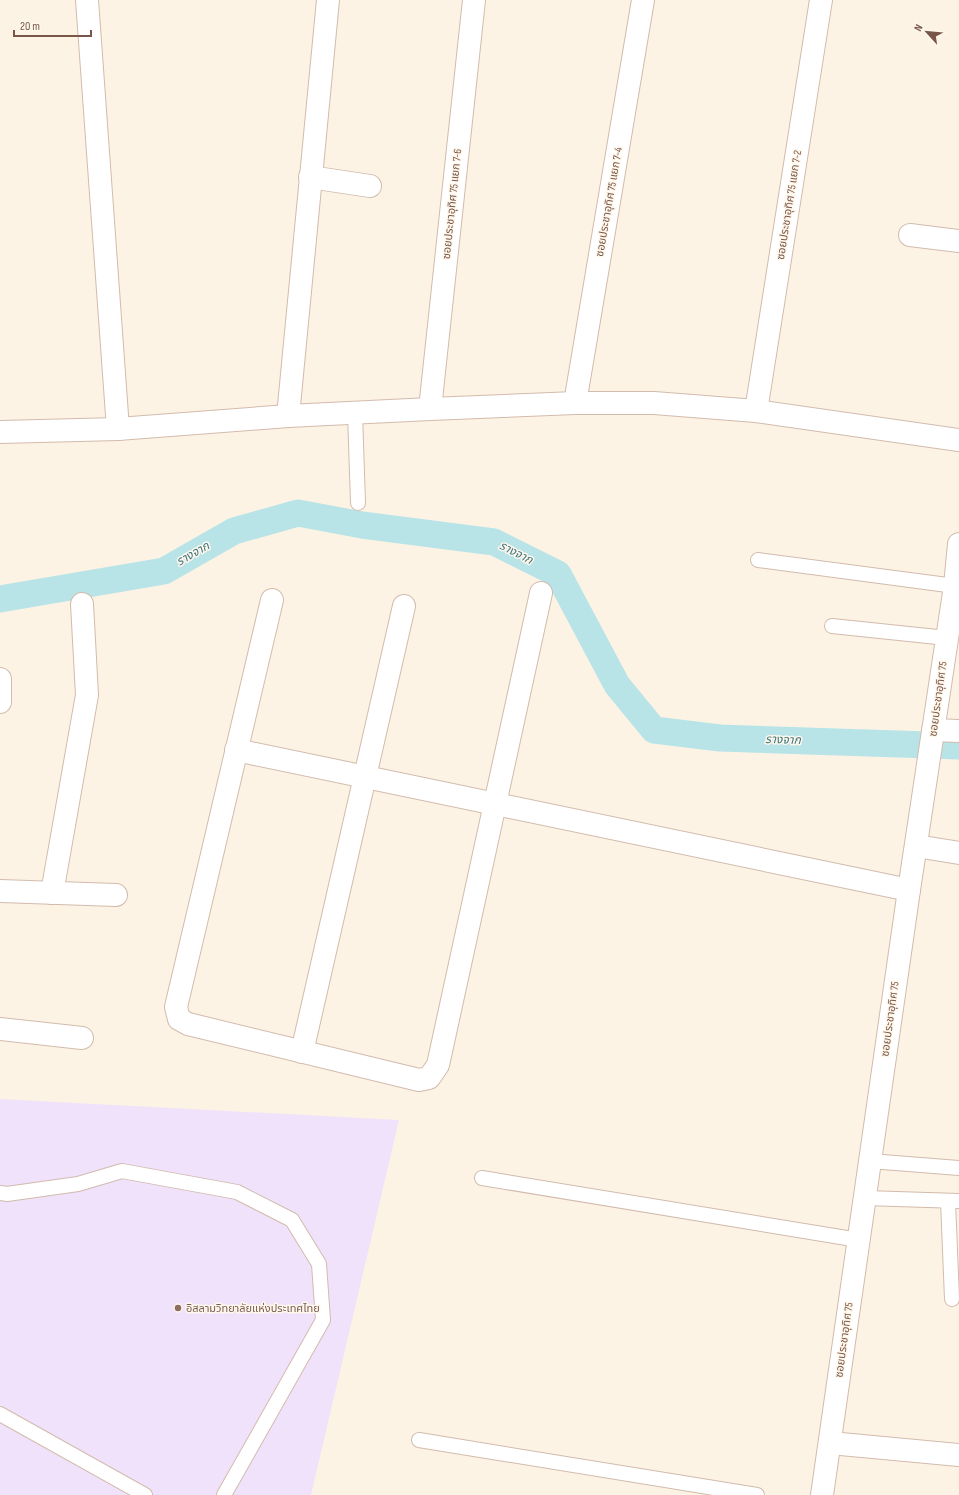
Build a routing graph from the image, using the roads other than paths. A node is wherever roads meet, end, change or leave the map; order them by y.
1 (87, 0) edge
2 (328, 0) edge
3 (474, 0) edge
4 (643, 0) edge
5 (821, 0) edge
6 (310, 177) junction
7 (370, 186) dead end
8 (910, 235) dead end
9 (959, 240) edge
10 (575, 403) junction
11 (430, 409) junction
12 (756, 411) junction
13 (356, 413) junction
14 (288, 416) junction
15 (118, 429) junction
16 (0, 432) edge
17 (959, 440) edge
18 (358, 503) dead end
19 (959, 544) edge
20 (758, 560) dead end
21 (955, 586) junction
22 (541, 593) dead end
23 (272, 600) dead end
24 (82, 604) dead end
25 (404, 606) dead end
26 (832, 626) dead end
27 (947, 638) junction
28 (0, 679) edge
29 (0, 702) edge
30 (959, 731) edge
31 (933, 732) junction
32 (236, 750) junction
33 (366, 777) junction
34 (495, 804) junction
35 (916, 846) junction
36 (959, 853) edge
37 (909, 890) junction
38 (0, 891) edge
39 (52, 893) junction
40 (116, 895) dead end
41 (0, 1029) edge
42 (82, 1038) dead end
43 (302, 1052) junction
44 (870, 1160) junction
45 (959, 1168) edge
46 (482, 1178) dead end
47 (2, 1198) edge
48 (865, 1198) junction
49 (953, 1201) edge
50 (859, 1240) junction
51 (952, 1299) dead end
52 (0, 1414) edge
53 (419, 1440) dead end
54 (830, 1443) junction
55 (959, 1455) edge
56 (145, 1495) edge
57 (224, 1495) edge
58 (757, 1495) edge
59 (822, 1495) edge

1 - 15 street
2 - 6 street
3 - 11 street, ซอยประชาอุทิศ 75 แยก 7-6
4 - 10 street, ซอยประชาอุทิศ 75 แยก 7-4
5 - 12 street, ซอยประชาอุทิศ 75 แยก 7-2
6 - 7 street
6 - 14 street
8 - 9 street
10 - 11 street
10 - 12 street
11 - 13 street
12 - 17 street
13 - 14 street
13 - 18 lane
14 - 15 street
15 - 16 street
19 - 21 street, ซอยประชาอุทิศ 75
20 - 21 lane
21 - 27 street, ซอยประชาอุทิศ 75
22 - 34 street
23 - 32 street
24 - 39 street
25 - 33 street
26 - 27 lane
27 - 31 street, ซอยประชาอุทิศ 75
28 - 29 street
30 - 31 street
31 - 35 street, ซอยประชาอุทิศ 75
32 - 33 street
32 - 43 street
33 - 34 street
33 - 43 street
34 - 37 street
34 - 43 street
35 - 36 street
35 - 37 street, ซอยประชาอุทิศ 75
37 - 44 street, ซอยประชาอุทิศ 75
38 - 39 street
39 - 40 street
41 - 42 street
44 - 45 lane
44 - 48 street, ซอยประชาอุทิศ 75
46 - 50 lane
47 - 57 lane
48 - 49 lane
48 - 50 street, ซอยประชาอุทิศ 75
49 - 51 lane
50 - 54 street, ซอยประชาอุทิศ 75
52 - 56 lane
53 - 58 lane
54 - 55 street
54 - 59 street, ซอยประชาอุทิศ 75

